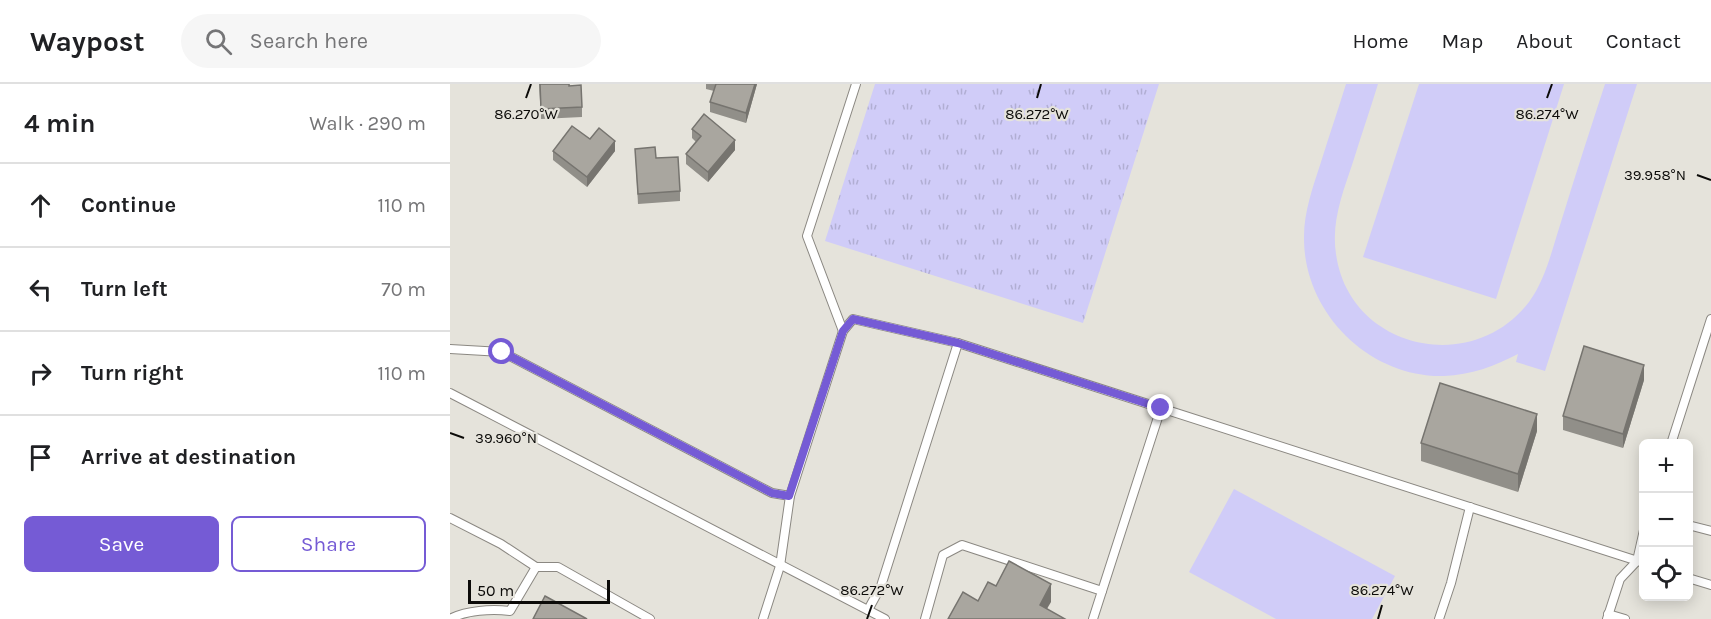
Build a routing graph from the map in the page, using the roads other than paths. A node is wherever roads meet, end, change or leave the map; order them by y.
1 (856, 84) edge
2 (1711, 319) edge
3 (843, 331) junction
4 (958, 343) junction
5 (450, 349) edge
6 (450, 393) edge
7 (1161, 408) junction
8 (1673, 439) edge
9 (789, 496) junction
10 (1470, 507) junction
11 (450, 518) edge
12 (1693, 526) edge
13 (1711, 531) edge
14 (1639, 562) edge
15 (1639, 563) edge
16 (780, 566) junction
17 (536, 567) junction
18 (1693, 579) edge
19 (1711, 585) edge
20 (1102, 591) junction
21 (868, 610) junction
22 (1607, 616) edge
23 (450, 619) edge
24 (650, 619) edge
25 (763, 619) edge
26 (885, 619) edge
27 (925, 619) edge
28 (1093, 619) edge
29 (1438, 619) edge
30 (1625, 619) edge

1 - 3 lane
2 - 8 lane
3 - 4 lane
3 - 9 lane
4 - 7 lane
4 - 21 lane
5 - 9 lane
6 - 16 lane
7 - 10 lane
7 - 20 lane
9 - 16 lane
10 - 14 lane
10 - 29 lane
11 - 17 lane
12 - 13 lane
15 - 22 lane
16 - 21 lane
16 - 25 lane
17 - 23 lane
17 - 24 lane
18 - 19 lane
20 - 27 lane
20 - 28 lane
21 - 26 lane
22 - 30 lane

